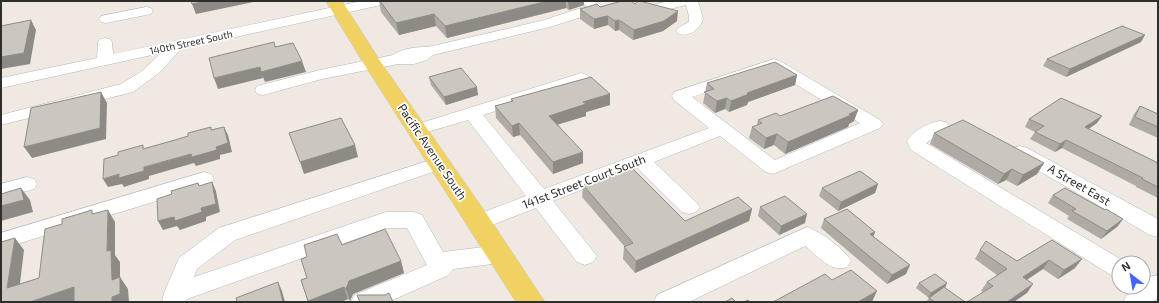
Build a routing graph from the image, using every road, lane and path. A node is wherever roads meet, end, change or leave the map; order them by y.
1 (381, 1) edge
2 (588, 1) edge
3 (684, 1) edge
4 (691, 1) edge
5 (337, 6) edge
6 (662, 7) edge
7 (146, 11) dead end
8 (106, 19) dead end
9 (683, 31) dead end
10 (105, 42) dead end
11 (175, 46) junction
12 (105, 61) junction
13 (373, 64) junction
14 (581, 78) edge
15 (1, 83) edge
16 (263, 90) dead end
17 (472, 113) junction
18 (1, 120) edge
19 (940, 126) dead end
20 (722, 129) junction
21 (417, 130) junction
22 (1007, 145) edge
23 (640, 160) junction
24 (440, 163) junction
25 (204, 179) dead end
26 (27, 184) dead end
27 (1, 191) edge
28 (540, 199) junction
29 (689, 207) dead end
30 (479, 222) junction
31 (1158, 229) edge
32 (1, 241) edge
33 (500, 254) junction
34 (585, 256) dead end
35 (839, 261) dead end
36 (437, 262) junction
37 (1111, 264) edge
38 (175, 298) edge
39 (363, 302) edge
40 (531, 302) edge
41 (666, 302) edge

1 - 5 street, 140th Street South
2 - 13 street
3 - 6 street
4 - 9 street
5 - 11 street, 140th Street South
5 - 13 main road, Pacific Avenue South
7 - 8 street
10 - 12 street
11 - 12 street, 140th Street South
11 - 18 street
12 - 15 street, 140th Street South
13 - 16 street
13 - 21 main road, Pacific Avenue South
14 - 17 street
17 - 21 street
17 - 28 street
19 - 37 street
20 - 20 street
20 - 23 street, 141st Street Court South
21 - 24 main road, Pacific Avenue South
22 - 31 street, A Street East
23 - 28 street, 141st Street Court South
23 - 29 street
24 - 30 main road, Pacific Avenue South
24 - 38 street
25 - 32 street
26 - 27 street
28 - 30 street, 141st Street Court South
28 - 34 street
30 - 33 main road, Pacific Avenue South
33 - 36 street
33 - 40 main road, Pacific Avenue South
35 - 41 street
36 - 38 street
36 - 39 street

